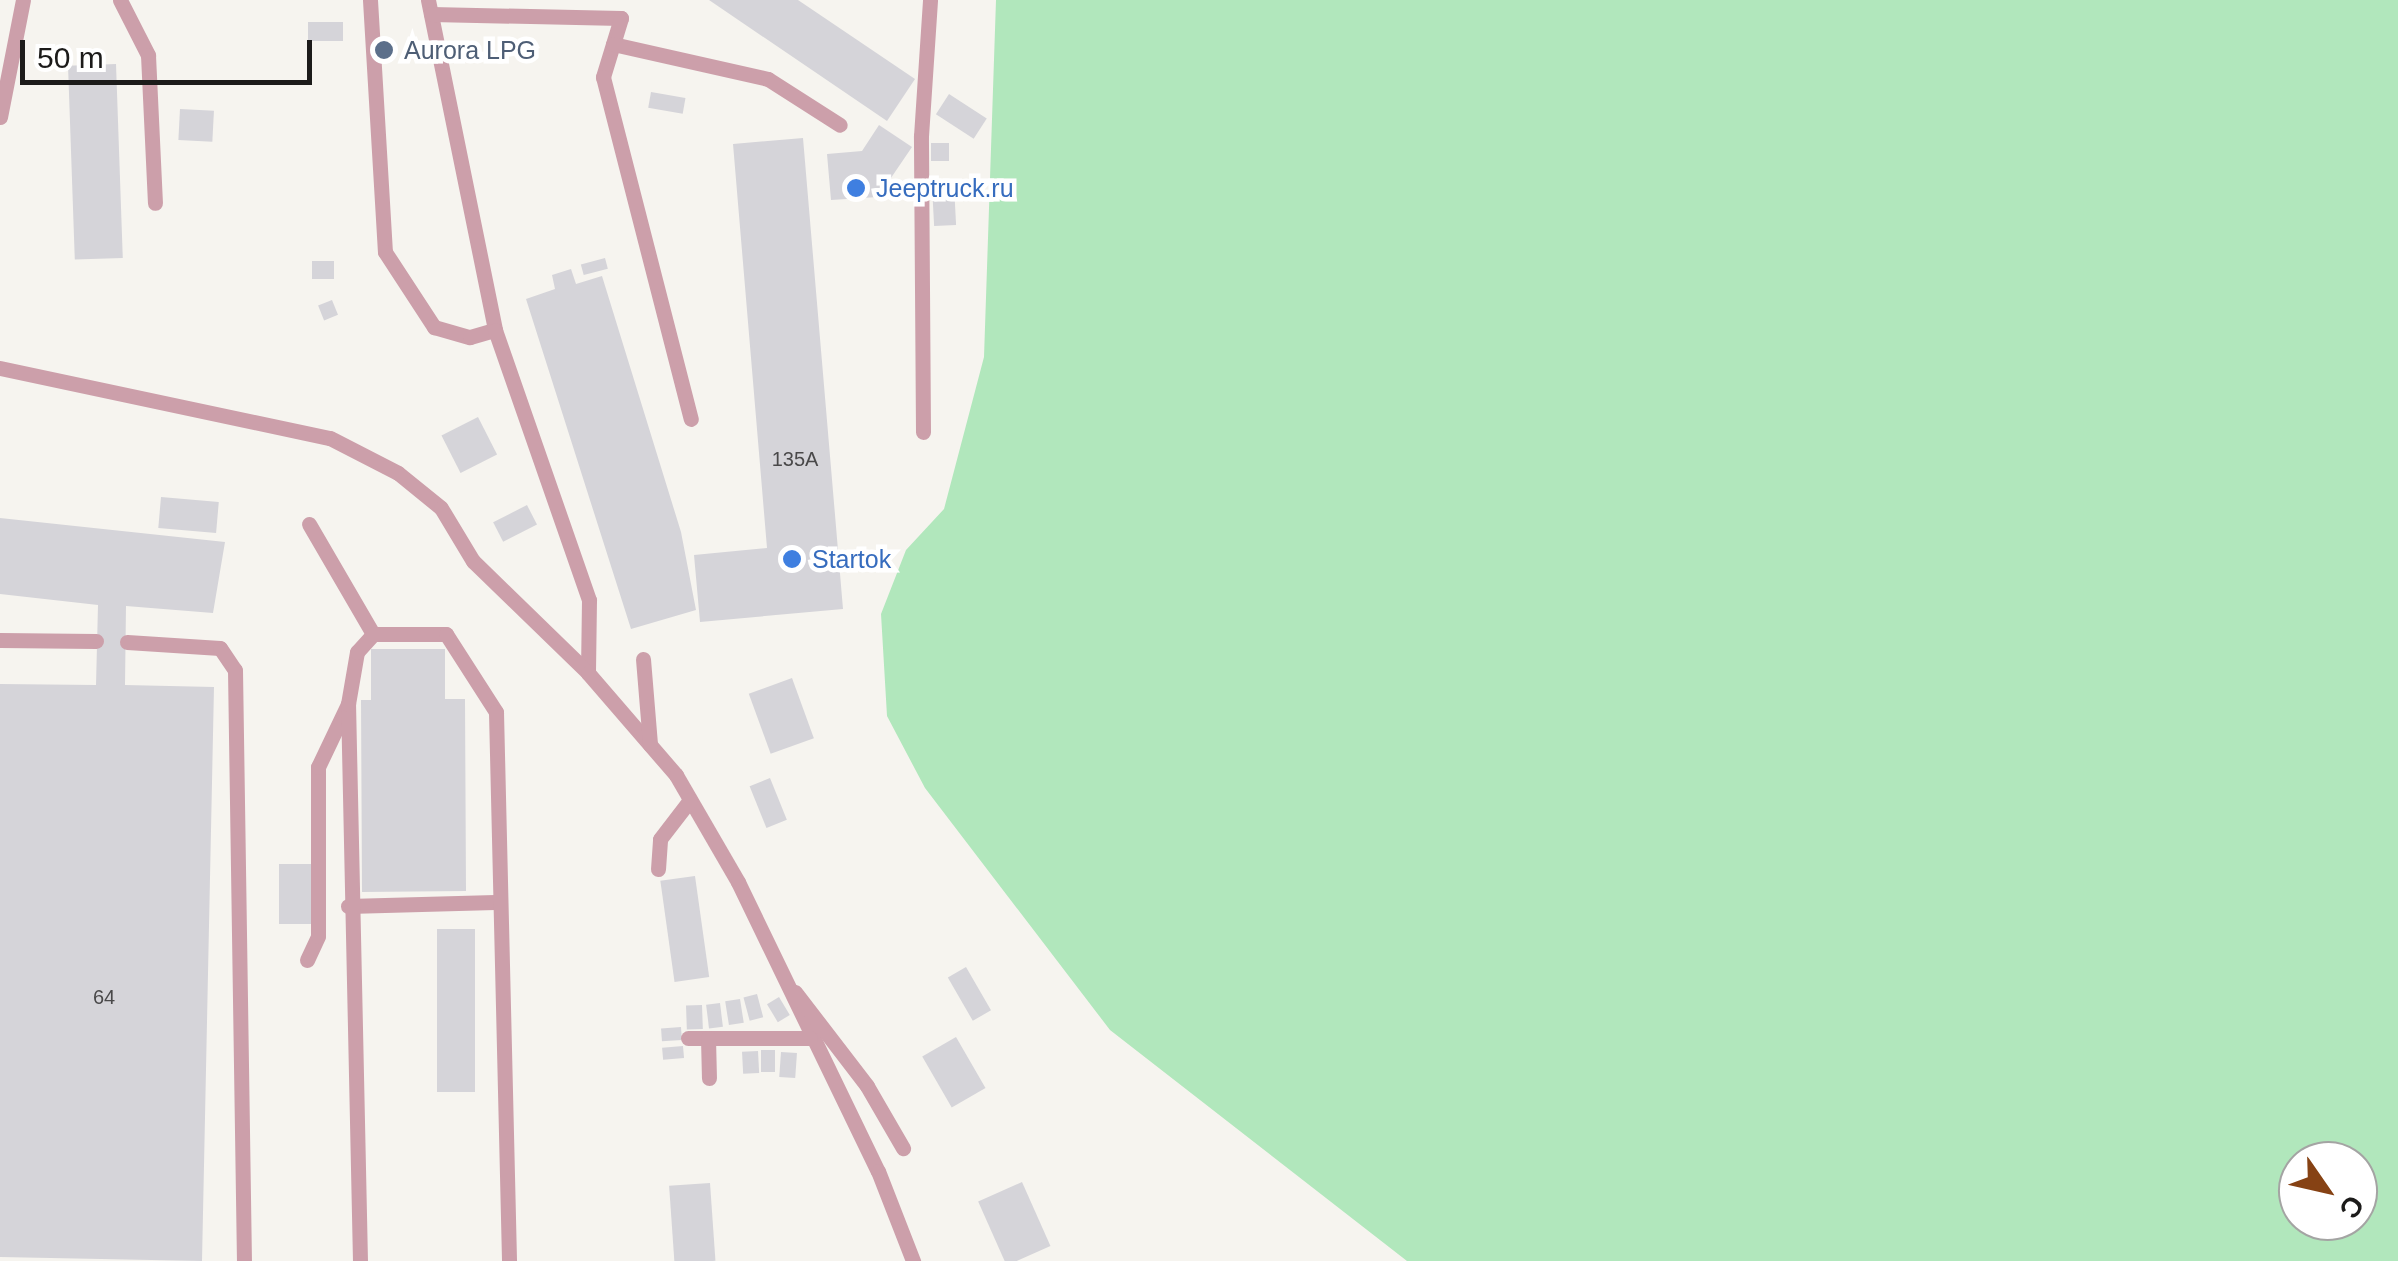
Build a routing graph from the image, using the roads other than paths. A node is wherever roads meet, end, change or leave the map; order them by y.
1 (22, 0) edge
2 (120, 0) edge
3 (370, 0) edge
4 (627, 0) edge
5 (930, 0) edge
6 (429, 7) edge
7 (621, 18) junction
8 (613, 44) junction
9 (0, 117) edge
10 (840, 125) dead end
11 (155, 203) dead end
12 (496, 330) junction
13 (0, 368) edge
14 (691, 418) dead end
15 (923, 432) dead end
16 (309, 524) dead end
17 (374, 634) junction
18 (0, 640) edge
19 (96, 641) dead end
20 (127, 642) dead end
21 (643, 659) dead end
22 (588, 672) junction
23 (348, 704) junction
24 (650, 745) junction
25 (690, 800) junction
26 (658, 869) dead end
27 (495, 902) junction
28 (348, 906) junction
29 (307, 960) dead end
30 (783, 981) junction
31 (688, 1038) dead end
32 (708, 1038) junction
33 (810, 1038) junction
34 (709, 1078) dead end
35 (903, 1148) dead end
36 (244, 1261) edge
37 (360, 1261) edge
38 (508, 1261) edge
39 (912, 1261) edge

1 - 9 lane
2 - 11 lane
3 - 12 lane
4 - 7 lane
5 - 15 lane
6 - 7 lane
6 - 12 lane
7 - 8 lane
8 - 10 lane
8 - 14 lane
12 - 22 lane
13 - 22 lane
16 - 17 lane
17 - 23 lane
17 - 27 lane
18 - 19 lane
20 - 36 lane
21 - 24 lane
22 - 24 lane
23 - 28 lane
23 - 29 lane
24 - 25 lane
25 - 26 lane
25 - 30 lane
27 - 28 lane
27 - 38 lane
28 - 37 lane
30 - 33 lane
30 - 35 lane
31 - 32 lane
32 - 33 lane
32 - 34 lane
33 - 39 lane

